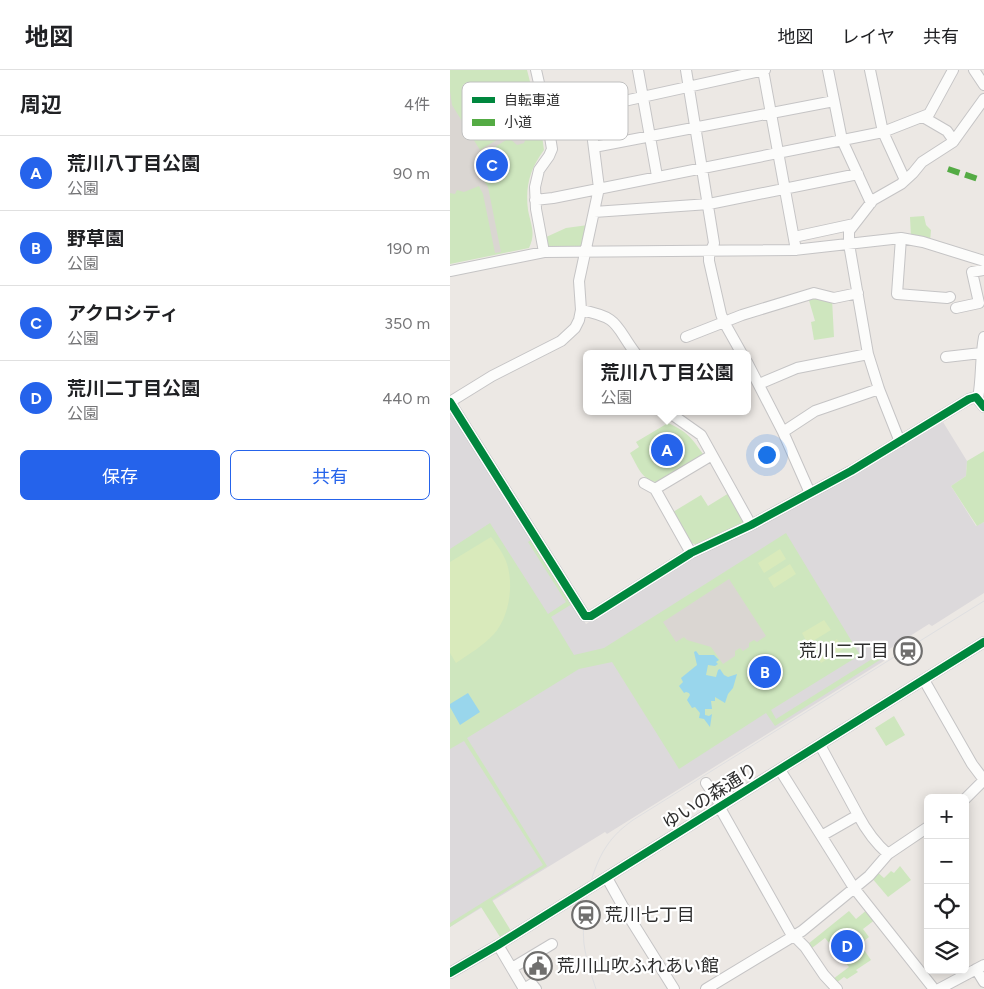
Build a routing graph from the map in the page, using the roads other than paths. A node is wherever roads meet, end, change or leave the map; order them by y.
1 (638, 70) edge
2 (686, 70) edge
3 (764, 70) edge
4 (828, 70) edge
5 (870, 70) edge
6 (953, 70) edge
7 (974, 70) edge
8 (984, 85) edge
9 (689, 88) junction
10 (643, 98) junction
11 (984, 99) edge
12 (628, 101) edge
13 (834, 101) junction
14 (771, 113) junction
15 (923, 117) junction
16 (696, 128) junction
17 (883, 132) junction
18 (650, 137) junction
19 (551, 140) edge
20 (593, 140) edge
21 (842, 140) junction
22 (954, 141) junction
23 (594, 147) junction
24 (779, 152) junction
25 (703, 167) junction
26 (858, 174) junction
27 (656, 176) junction
28 (905, 180) junction
29 (599, 188) junction
30 (785, 189) junction
31 (535, 200) junction
32 (871, 203) junction
33 (709, 204) junction
34 (594, 212) junction
35 (854, 224) junction
36 (794, 237) junction
37 (901, 238) junction
38 (849, 244) junction
39 (712, 250) junction
40 (796, 250) junction
41 (544, 252) junction
42 (584, 252) junction
43 (984, 261) edge
44 (984, 270) edge
45 (450, 271) edge
46 (858, 293) junction
47 (950, 297) dead end
48 (956, 308) dead end
49 (581, 310) junction
50 (724, 322) junction
51 (984, 337) edge
52 (686, 338) dead end
53 (633, 350) edge
54 (738, 350) edge
55 (981, 353) junction
56 (868, 354) junction
57 (946, 357) dead end
58 (751, 369) edge
59 (759, 384) junction
60 (879, 390) junction
61 (981, 403) edge
62 (673, 415) edge
63 (784, 432) junction
64 (900, 442) junction
65 (712, 455) junction
66 (644, 483) dead end
67 (655, 489) junction
68 (810, 493) junction
69 (752, 525) junction
70 (691, 553) junction
71 (984, 642) edge
72 (924, 680) junction
73 (820, 745) junction
74 (780, 770) junction
75 (984, 780) edge
76 (706, 783) dead end
77 (969, 795) edge
78 (721, 807) junction
79 (858, 815) junction
80 (924, 831) edge
81 (823, 835) junction
82 (888, 854) junction
83 (607, 878) junction
84 (854, 888) junction
85 (794, 936) junction
86 (552, 944) dead end
87 (498, 946) junction
88 (980, 967) edge
89 (512, 968) junction
90 (450, 973) edge
91 (984, 982) edge
92 (536, 989) edge
93 (674, 989) edge
94 (706, 989) edge
95 (837, 989) edge
96 (934, 989) edge
97 (939, 989) edge

1 - 10 street
2 - 9 street
3 - 9 street
3 - 14 street
4 - 13 street
5 - 17 street
6 - 15 street
7 - 8 street
9 - 10 street
9 - 16 street
10 - 12 street
10 - 18 street
11 - 22 street
13 - 14 street
13 - 21 street
14 - 16 street
14 - 24 street
15 - 17 street
15 - 22 street
16 - 18 street
16 - 25 street
17 - 21 street
17 - 28 street
18 - 23 street
18 - 27 street
19 - 31 street
20 - 23 street
21 - 24 street
21 - 26 street
22 - 28 street
23 - 29 street
24 - 25 street
24 - 30 street
25 - 27 street
25 - 33 street
26 - 30 street
26 - 32 street
27 - 29 street
28 - 32 street
29 - 31 street
29 - 34 street
30 - 33 street
30 - 36 street
31 - 41 street
32 - 35 street
33 - 34 street
33 - 39 street
34 - 42 street
35 - 36 street
35 - 38 street
36 - 40 street
37 - 38 street
37 - 43 street
37 - 47 street
38 - 40 street
38 - 46 street
39 - 40 street
39 - 42 street
39 - 50 street
41 - 42 street
41 - 45 street
42 - 49 street
44 - 48 street
46 - 50 street
46 - 56 street
49 - 53 street
49 - 70 street
50 - 52 street
50 - 54 street
51 - 55 street
55 - 57 street
55 - 61 street
56 - 59 street
56 - 60 street
58 - 59 street
59 - 63 street
60 - 63 street
60 - 64 street
61 - 64 street
62 - 65 street
63 - 68 street
64 - 68 street
65 - 67 street
65 - 69 street
66 - 67 street
67 - 70 street
68 - 69 street
69 - 70 street
71 - 72 street, ゆいの森通り
72 - 73 street, ゆいの森通り
72 - 75 street
73 - 74 street, ゆいの森通り
73 - 79 street
74 - 78 street, ゆいの森通り
74 - 81 street
75 - 77 street
76 - 78 street
78 - 83 street, ゆいの森通り
78 - 85 street
79 - 81 street
79 - 82 street
80 - 82 street
81 - 84 street
82 - 84 street
83 - 87 street, ゆいの森通り
83 - 93 street
84 - 85 street
84 - 96 street
85 - 94 street
85 - 95 street
86 - 89 street
87 - 89 street
87 - 90 street, ゆいの森通り
88 - 91 street
88 - 97 street
89 - 92 street

